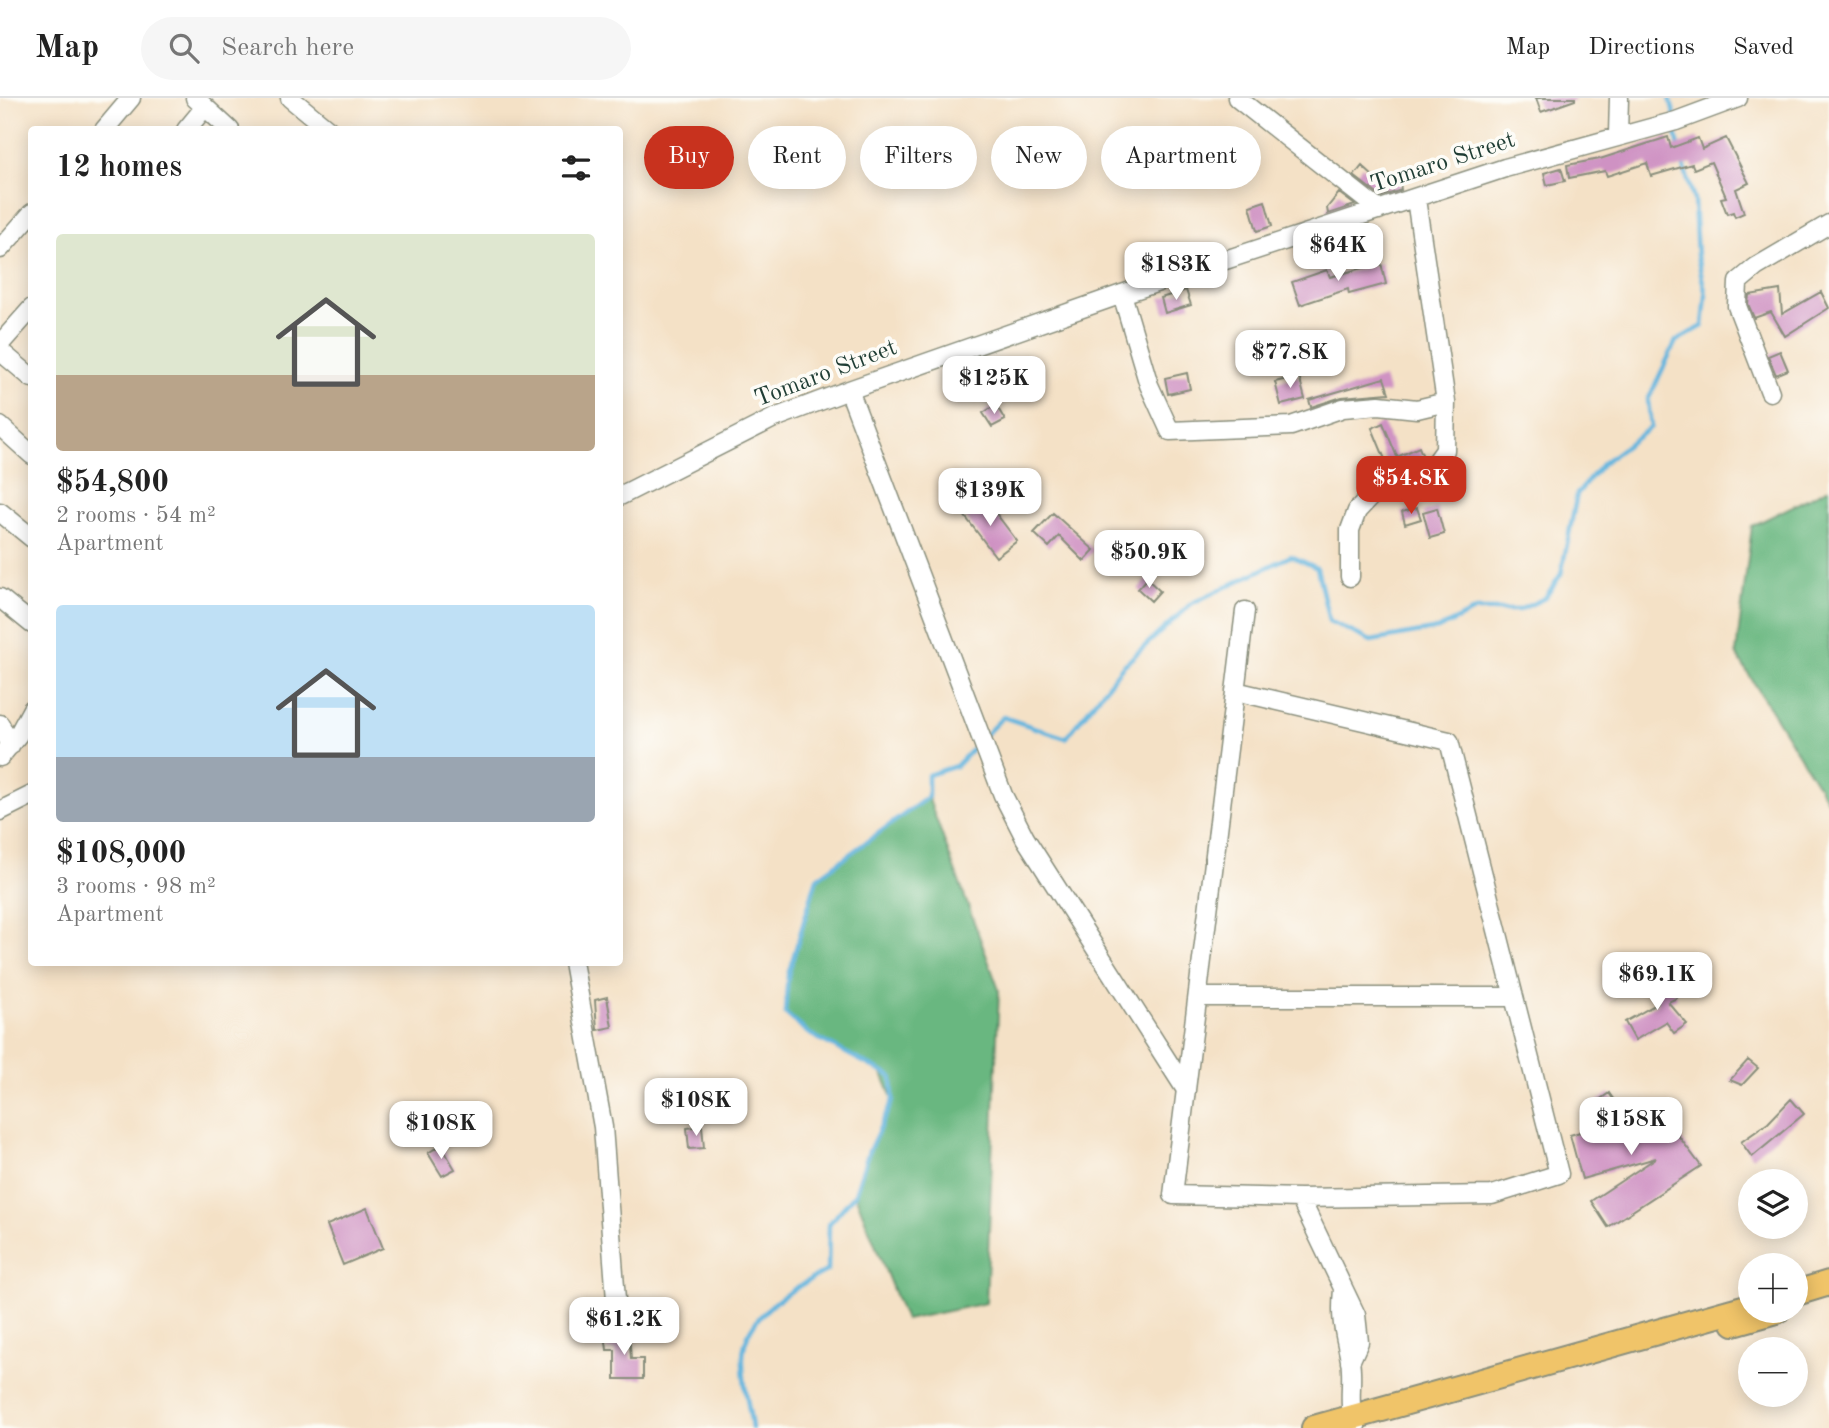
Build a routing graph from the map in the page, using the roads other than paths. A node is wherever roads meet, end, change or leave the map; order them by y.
1 (131, 98) edge
2 (290, 98) edge
3 (1237, 98) edge
4 (1619, 98) edge
5 (1738, 98) edge
6 (200, 103) edge
7 (107, 126) edge
8 (188, 126) edge
9 (226, 126) edge
10 (324, 126) edge
11 (1618, 135) junction
12 (1416, 199) junction
13 (1379, 210) junction
14 (28, 218) edge
15 (1829, 224) edge
16 (0, 249) edge
17 (1122, 293) junction
18 (28, 312) edge
19 (0, 344) edge
20 (0, 351) edge
21 (28, 375) edge
22 (849, 390) junction
23 (1770, 392) dead end
24 (1446, 402) junction
25 (0, 426) edge
26 (28, 451) edge
27 (623, 494) edge
28 (0, 512) edge
29 (28, 535) edge
30 (1350, 577) dead end
31 (0, 598) edge
32 (1245, 611) dead end
33 (28, 621) edge
34 (1235, 691) junction
35 (28, 715) edge
36 (0, 724) edge
37 (5, 751) edge
38 (28, 797) edge
39 (0, 811) edge
40 (574, 966) edge
41 (1198, 997) junction
42 (1514, 997) junction
43 (1186, 1090) junction
44 (1300, 1198) junction
45 (1829, 1283) edge
46 (1808, 1289) edge
47 (1829, 1296) edge
48 (1808, 1302) edge
49 (1738, 1310) edge
50 (617, 1313) dead end
51 (1738, 1321) edge
52 (1356, 1424) edge
53 (1314, 1428) edge

1 - 7 street
2 - 10 street
3 - 13 street
4 - 11 street
5 - 11 street, Tomaro Street
6 - 8 street
6 - 9 street
11 - 12 street, Tomaro Street
12 - 13 street, Tomaro Street
12 - 24 street
13 - 17 street, Tomaro Street
14 - 16 street
15 - 23 street
17 - 22 street, Tomaro Street
17 - 24 street
18 - 19 street
20 - 21 street
22 - 27 street, Tomaro Street
22 - 43 street
24 - 30 street
25 - 26 street
28 - 29 street
31 - 33 street
32 - 34 street
34 - 41 street
34 - 42 street
35 - 37 street
36 - 37 street
38 - 39 street
40 - 50 street
41 - 42 street
41 - 43 street
42 - 44 street
43 - 44 street
44 - 52 street
45 - 46 highway
47 - 48 highway
49 - 52 highway
51 - 52 highway
52 - 53 highway

